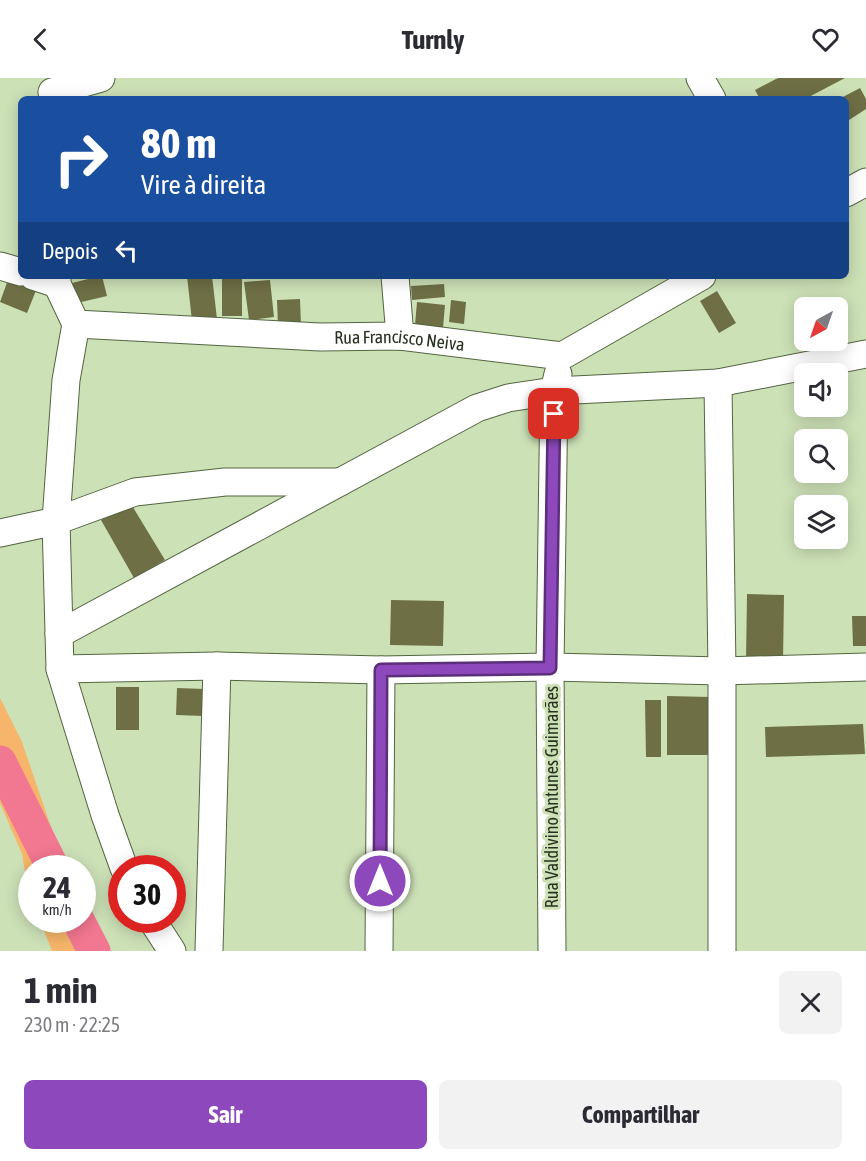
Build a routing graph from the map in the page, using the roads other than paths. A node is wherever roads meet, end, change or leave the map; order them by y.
1 (101, 78) edge
2 (700, 78) edge
3 (52, 90) edge
4 (710, 96) edge
5 (866, 182) edge
6 (849, 191) edge
7 (0, 266) edge
8 (18, 271) edge
9 (49, 279) edge
10 (395, 279) edge
11 (697, 279) edge
12 (76, 324) junction
13 (400, 336) junction
14 (866, 354) edge
15 (562, 356) junction
16 (718, 383) junction
17 (554, 391) junction
18 (342, 482) junction
19 (56, 521) junction
20 (0, 533) edge
21 (59, 634) junction
22 (217, 666) junction
23 (866, 667) edge
24 (550, 668) junction
25 (60, 669) junction
26 (381, 670) junction
27 (722, 671) junction
28 (119, 855) edge
29 (160, 933) edge
30 (172, 951) edge
31 (209, 951) edge
32 (379, 951) edge
33 (552, 951) edge
34 (722, 951) edge

1 - 3 street
2 - 4 street
5 - 6 street
7 - 8 street
9 - 12 street
10 - 13 street
11 - 15 street
12 - 13 street, Rua Francisco Neiva
12 - 19 street
13 - 15 street, Rua Francisco Neiva
14 - 16 street
15 - 17 street, Rua Valdivino Antunes Guimarães
16 - 17 street
16 - 27 street
17 - 18 street
17 - 24 street, Rua Valdivino Antunes Guimarães
18 - 19 street
18 - 21 street
19 - 20 street
19 - 21 street
21 - 25 street
22 - 25 street
22 - 26 street
22 - 31 street
23 - 27 street
24 - 26 street
24 - 27 street
24 - 33 street, Rua Valdivino Antunes Guimarães
25 - 28 street
26 - 32 street
27 - 34 street
29 - 30 street

